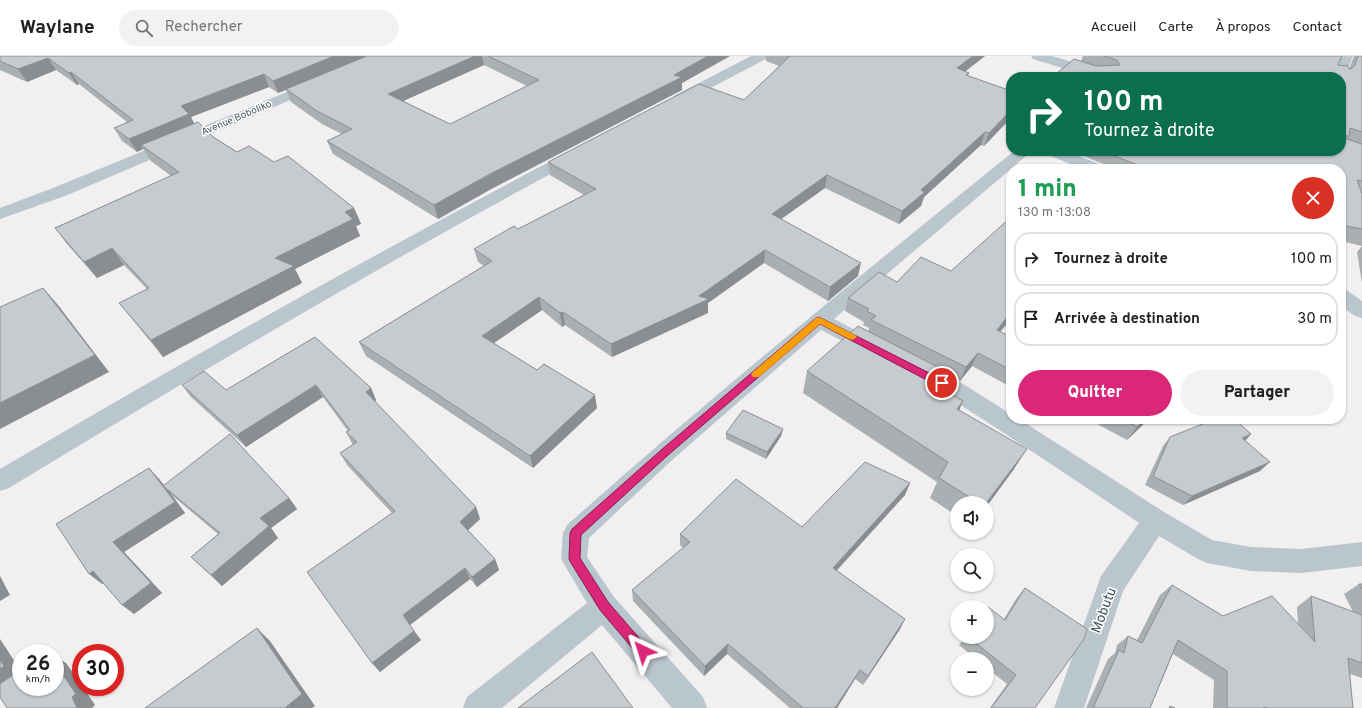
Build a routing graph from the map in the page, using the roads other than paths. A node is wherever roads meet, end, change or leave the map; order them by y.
1 (1038, 56) edge
2 (1346, 56) edge
3 (752, 58) edge
4 (1090, 72) edge
5 (1340, 72) edge
6 (329, 79) edge
7 (662, 108) edge
8 (592, 145) edge
9 (1018, 156) edge
10 (1064, 156) edge
11 (1008, 164) edge
12 (1084, 164) edge
13 (1006, 166) edge
14 (0, 214) edge
15 (1346, 300) edge
16 (1362, 311) edge
17 (819, 320) junction
18 (1006, 422) edge
19 (1009, 424) edge
20 (0, 481) edge
21 (1155, 520) junction
22 (1362, 554) edge
23 (604, 606) junction
24 (478, 708) edge
25 (692, 708) edge
26 (1069, 708) edge

1 - 4 street
2 - 5 street
3 - 7 street
6 - 14 street, Avenue Boboliko
8 - 20 street
9 - 11 street
10 - 12 street
13 - 17 street
15 - 16 street
17 - 18 street
17 - 23 street
19 - 21 street
21 - 22 street
21 - 26 street, Mobutu
23 - 24 street
23 - 25 street

